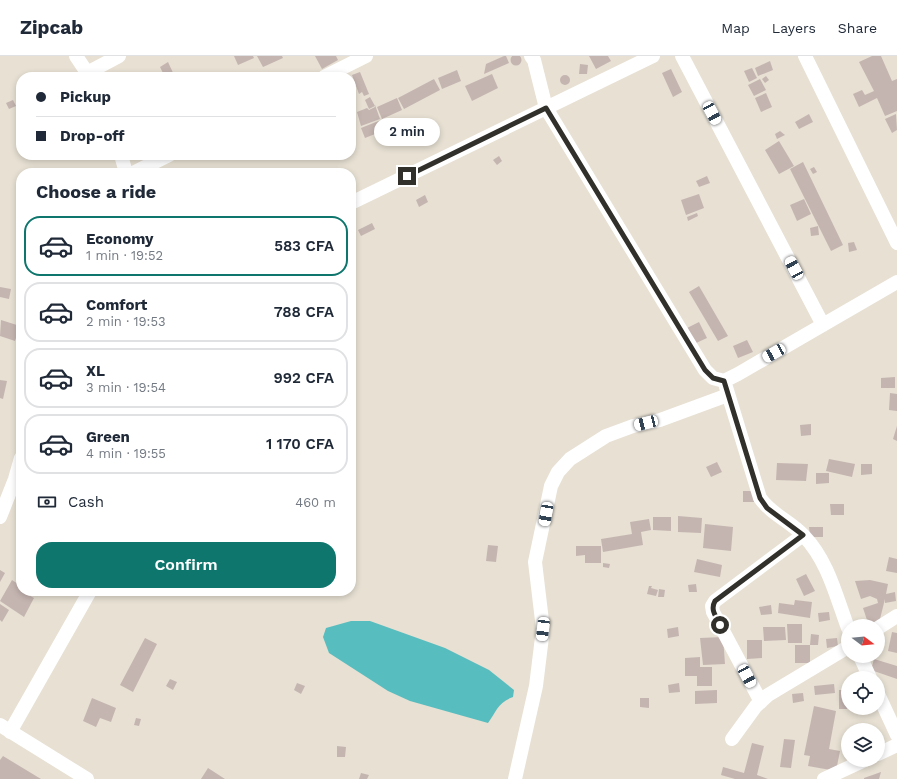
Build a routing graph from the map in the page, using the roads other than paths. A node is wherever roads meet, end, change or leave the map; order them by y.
1 (76, 56) edge
2 (119, 56) edge
3 (366, 56) edge
4 (531, 56) edge
5 (653, 56) edge
6 (682, 56) edge
7 (805, 56) edge
8 (87, 72) edge
9 (94, 72) edge
10 (334, 72) edge
11 (546, 108) junction
12 (159, 160) edge
13 (143, 168) edge
14 (356, 201) edge
15 (897, 243) edge
16 (897, 282) edge
17 (823, 325) junction
18 (724, 381) junction
19 (728, 395) junction
20 (16, 476) edge
21 (0, 517) edge
22 (803, 535) junction
23 (87, 596) edge
24 (897, 616) edge
25 (845, 619) edge
26 (885, 624) edge
27 (841, 651) edge
28 (761, 702) junction
29 (885, 709) edge
30 (5, 729) edge
31 (897, 735) edge
32 (732, 739) dead end
33 (897, 745) edge
34 (885, 751) edge
35 (850, 767) edge
36 (87, 779) edge
37 (515, 779) edge
38 (824, 779) edge

1 - 8 street
2 - 9 street
3 - 10 street
4 - 11 street
5 - 11 street
6 - 17 street
7 - 15 street
11 - 14 street
11 - 18 street
12 - 13 street
16 - 17 street
17 - 18 street
18 - 19 street
19 - 22 street
19 - 37 street
20 - 21 street
22 - 25 street
22 - 28 street
23 - 30 street
24 - 26 street
27 - 28 street
28 - 32 street
29 - 31 street
30 - 36 street
33 - 34 street
35 - 38 street

